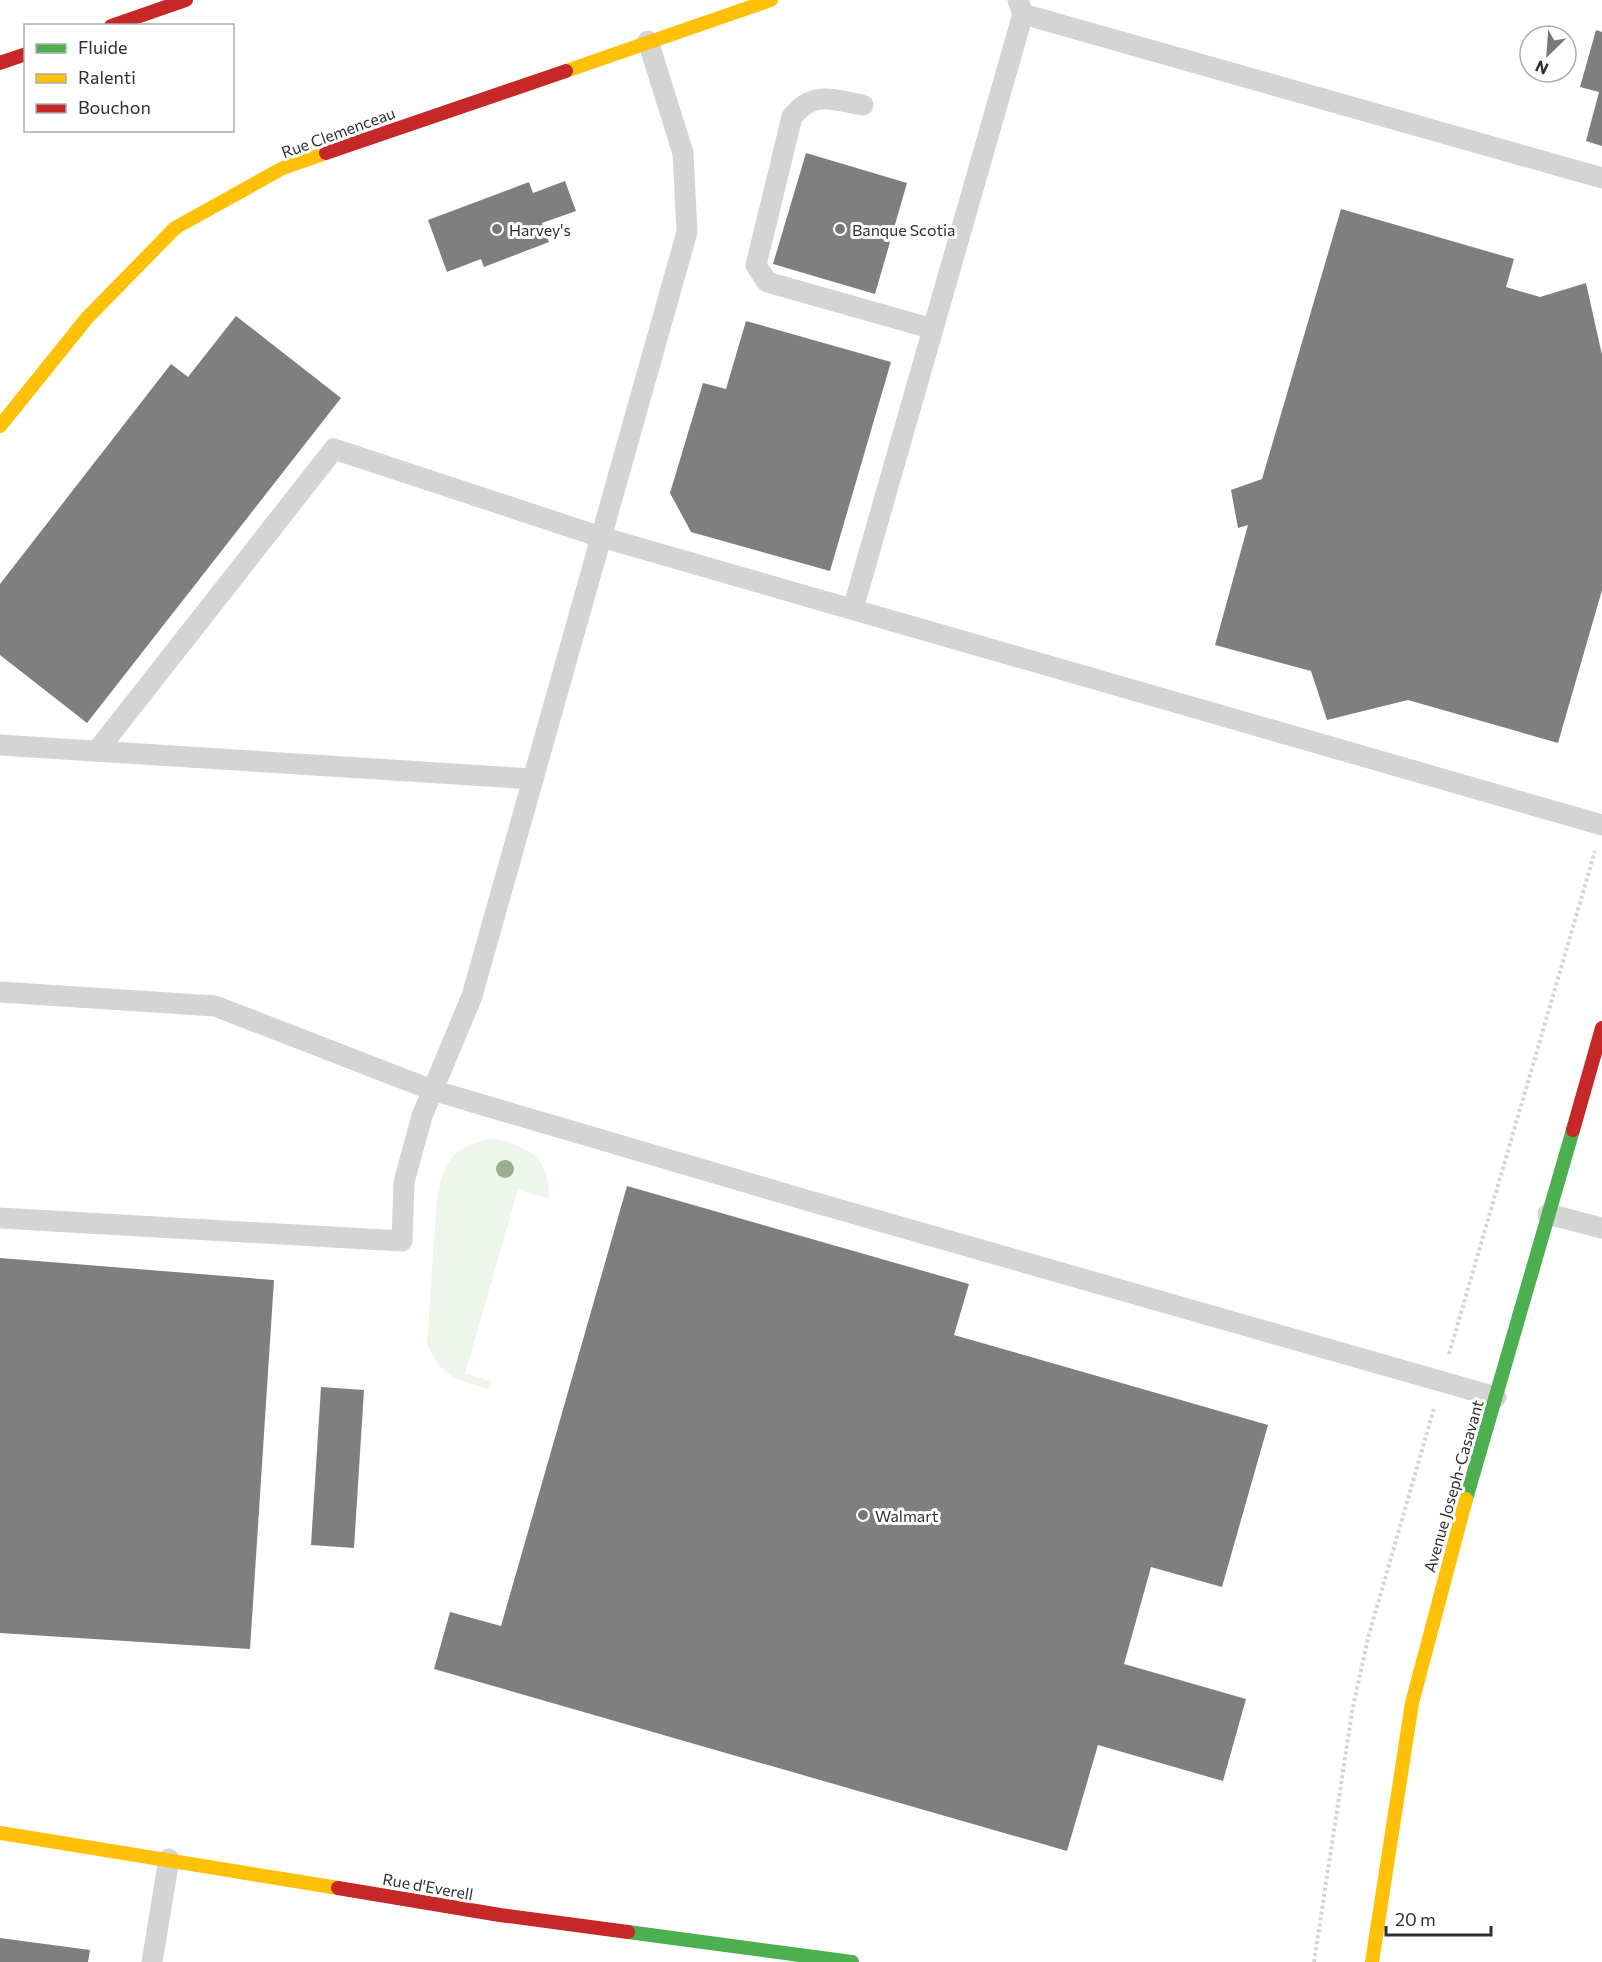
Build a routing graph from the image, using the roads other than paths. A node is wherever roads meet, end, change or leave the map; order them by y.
1 (186, 0) edge
2 (771, 0) edge
3 (1021, 7) edge
4 (117, 24) edge
5 (648, 41) junction
6 (24, 55) edge
7 (0, 63) edge
8 (863, 105) dead end
9 (1602, 178) edge
10 (933, 329) junction
11 (0, 426) edge
12 (601, 537) junction
13 (853, 609) junction
14 (0, 745) edge
15 (97, 751) junction
16 (533, 778) junction
17 (1602, 825) edge
18 (0, 992) edge
19 (1602, 1028) edge
20 (432, 1090) junction
21 (1548, 1214) junction
22 (0, 1218) edge
23 (1602, 1228) edge
24 (1496, 1397) junction
25 (0, 1833) edge
26 (168, 1859) junction
27 (152, 1962) edge
28 (852, 1962) edge
29 (1372, 1962) edge

1 - 4 main road
2 - 5 main road, Rue Clemenceau
3 - 9 lane
3 - 10 lane
5 - 11 main road, Rue Clemenceau
5 - 12 lane
6 - 7 main road
8 - 10 lane
10 - 13 lane
12 - 13 lane
12 - 15 lane
12 - 16 lane
13 - 17 lane
14 - 15 lane
15 - 16 lane
16 - 20 lane
18 - 20 lane
19 - 21 main road, Avenue Joseph-Casavant
20 - 22 lane
20 - 24 lane
21 - 23 lane
21 - 24 main road, Avenue Joseph-Casavant
24 - 29 main road, Avenue Joseph-Casavant
25 - 26 main road, Rue d'Everell
26 - 27 lane
26 - 28 main road, Rue d'Everell

